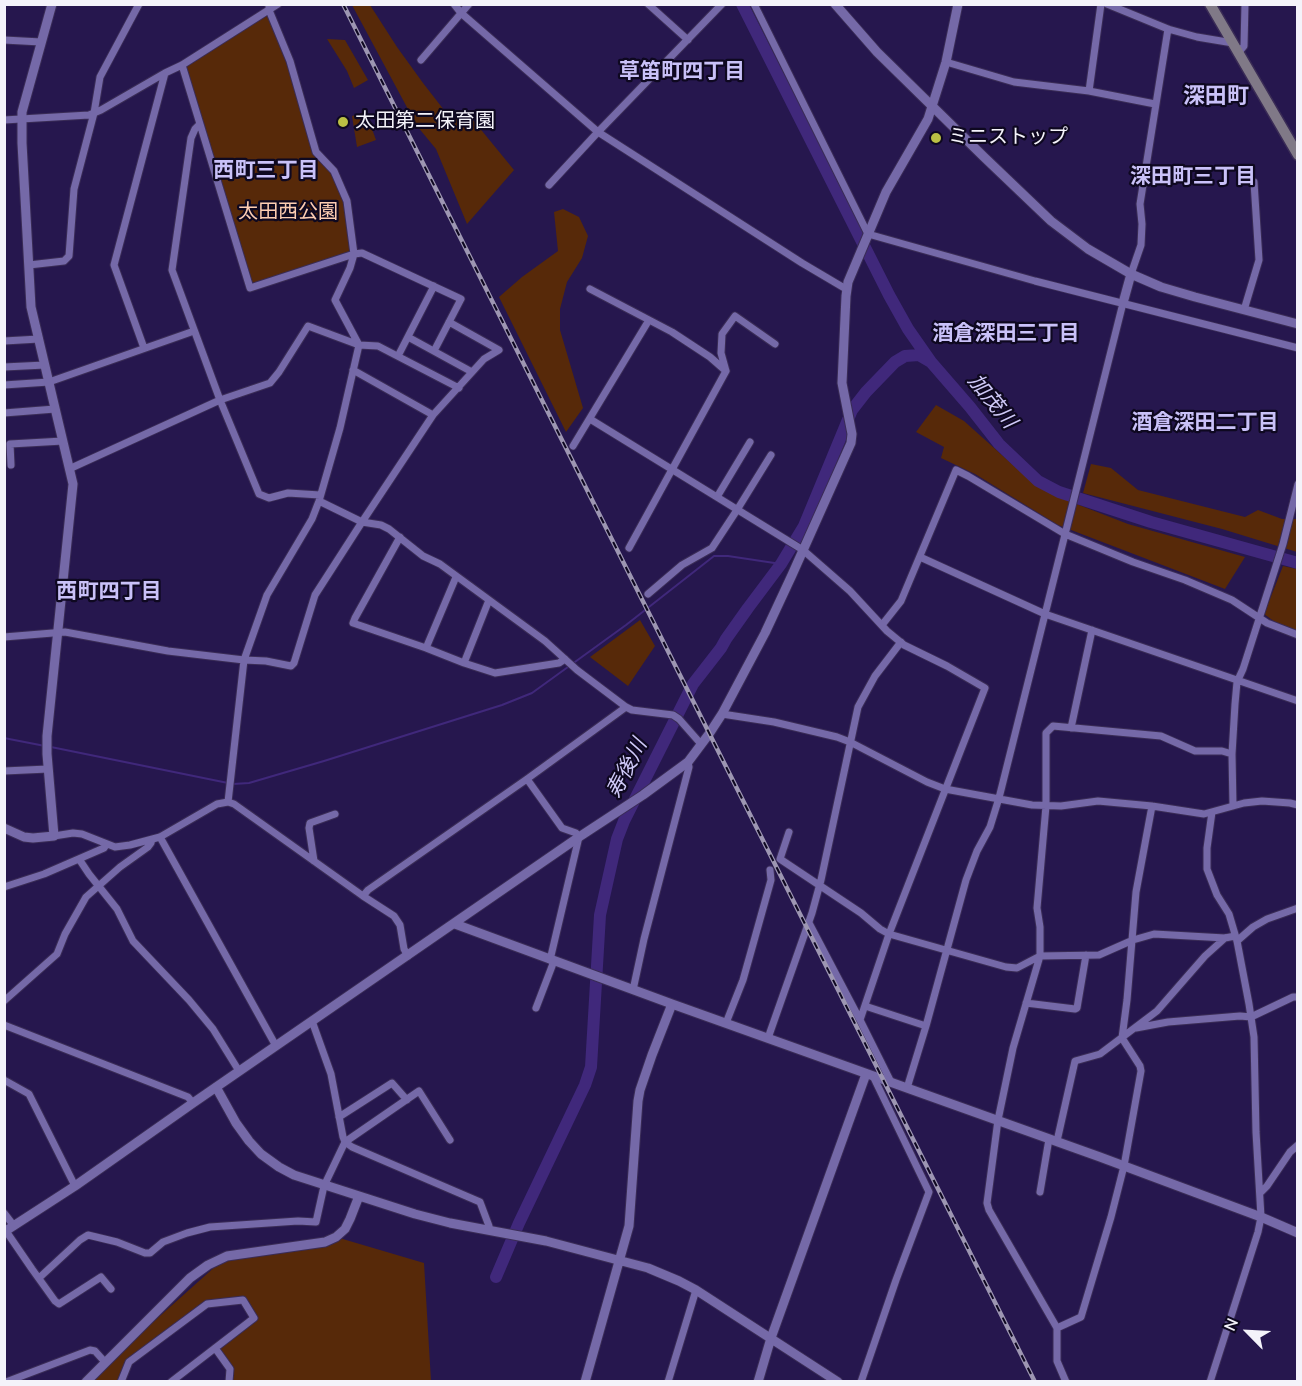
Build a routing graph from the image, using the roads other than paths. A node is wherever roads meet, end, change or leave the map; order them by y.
1 (52, 4) edge
2 (139, 4) edge
3 (278, 4) edge
4 (454, 4) edge
5 (469, 4) edge
6 (648, 4) edge
7 (722, 4) edge
8 (754, 4) edge
9 (835, 4) edge
10 (958, 4) edge
11 (1101, 4) edge
12 (1107, 4) edge
13 (1210, 4) edge
14 (1245, 4) edge
15 (269, 7) edge
16 (461, 13) junction
17 (1168, 29) junction
18 (4, 40) edge
19 (688, 40) junction
20 (40, 42) junction
21 (1236, 48) junction
22 (421, 60) dead end
23 (946, 62) junction
24 (182, 65) junction
25 (165, 73) junction
26 (1089, 91) junction
27 (1155, 104) junction
28 (932, 105) junction
29 (94, 113) junction
30 (23, 119) junction
31 (4, 120) edge
32 (200, 125) junction
33 (598, 132) junction
34 (1298, 155) edge
35 (1254, 182) dead end
36 (549, 185) dead end
37 (867, 236) junction
38 (354, 254) junction
39 (29, 265) junction
40 (1131, 274) junction
41 (434, 286) junction
42 (590, 289) dead end
43 (846, 289) junction
44 (1123, 303) junction
45 (1244, 310) junction
46 (649, 320) junction
47 (450, 322) junction
48 (1298, 324) edge
49 (194, 331) junction
50 (408, 337) junction
51 (39, 339) junction
52 (4, 342) edge
53 (775, 344) dead end
54 (359, 345) junction
55 (144, 348) junction
56 (1298, 348) edge
57 (434, 351) junction
58 (398, 356) junction
59 (45, 365) junction
60 (4, 367) edge
61 (353, 370) junction
62 (726, 371) junction
63 (472, 372) junction
64 (49, 382) junction
65 (4, 385) edge
66 (459, 388) junction
67 (220, 400) junction
68 (55, 409) junction
69 (4, 413) edge
70 (433, 415) junction
71 (590, 419) junction
72 (63, 441) junction
73 (750, 442) dead end
74 (573, 446) dead end
75 (771, 455) dead end
76 (11, 465) dead end
77 (69, 469) junction
78 (671, 470) junction
79 (1298, 484) edge
80 (717, 497) junction
81 (320, 498) junction
82 (737, 510) junction
83 (362, 522) junction
84 (1065, 534) junction
85 (400, 537) junction
86 (629, 548) dead end
87 (801, 549) junction
88 (920, 556) junction
89 (456, 577) junction
90 (648, 594) dead end
91 (489, 600) junction
92 (1045, 614) junction
93 (1259, 618) junction
94 (882, 625) junction
95 (1092, 630) junction
96 (58, 633) junction
97 (1298, 635) edge
98 (4, 637) edge
99 (901, 642) junction
100 (426, 648) junction
101 (244, 660) junction
102 (566, 660) junction
103 (464, 663) junction
104 (1237, 682) junction
105 (1298, 701) edge
106 (626, 706) junction
107 (722, 714) junction
108 (1071, 728) junction
109 (850, 742) junction
110 (701, 744) junction
111 (1232, 754) junction
112 (688, 762) junction
113 (48, 769) junction
114 (4, 771) edge
115 (527, 779) junction
116 (945, 789) junction
117 (999, 798) junction
118 (228, 801) junction
119 (1298, 805) edge
120 (1046, 806) junction
121 (1152, 806) junction
122 (1233, 806) junction
123 (1212, 812) junction
124 (334, 814) dead end
125 (4, 828) edge
126 (789, 832) dead end
127 (54, 836) junction
128 (160, 837) junction
129 (579, 837) junction
130 (152, 839) junction
131 (106, 845) junction
132 (79, 859) junction
133 (314, 861) junction
134 (770, 870) dead end
135 (819, 884) junction
136 (99, 886) junction
137 (4, 887) edge
138 (363, 896) junction
139 (1298, 908) edge
140 (809, 923) junction
141 (455, 924) junction
142 (889, 934) junction
143 (1225, 938) junction
144 (1236, 939) junction
145 (1133, 940) junction
146 (947, 950) junction
147 (1086, 955) junction
148 (408, 956) junction
149 (1040, 956) junction
150 (552, 960) junction
151 (633, 990) junction
152 (1298, 997) edge
153 (4, 1001) edge
154 (672, 1004) junction
155 (1026, 1004) junction
156 (865, 1006) junction
157 (536, 1008) dead end
158 (1251, 1017) junction
159 (860, 1020) junction
160 (312, 1021) junction
161 (726, 1023) junction
162 (4, 1025) edge
163 (926, 1026) junction
164 (1134, 1029) junction
165 (768, 1038) junction
166 (1122, 1038) junction
167 (276, 1046) junction
168 (239, 1071) junction
169 (870, 1075) junction
170 (4, 1080) edge
171 (891, 1082) junction
172 (216, 1088) junction
173 (907, 1088) junction
174 (407, 1100) junction
175 (193, 1103) junction
176 (339, 1118) junction
177 (998, 1120) junction
178 (450, 1140) dead end
179 (1053, 1140) junction
180 (345, 1142) junction
181 (1298, 1145) edge
182 (1124, 1166) junction
183 (75, 1186) junction
184 (324, 1186) junction
185 (1040, 1192) dead end
186 (1260, 1193) junction
187 (359, 1196) junction
188 (4, 1213) edge
189 (1261, 1217) junction
190 (8, 1229) edge
191 (489, 1230) junction
192 (1298, 1233) edge
193 (619, 1259) junction
194 (39, 1278) junction
195 (111, 1289) dead end
196 (696, 1290) junction
197 (1057, 1328) junction
198 (771, 1338) junction
199 (215, 1348) junction
200 (104, 1361) junction
201 (33, 1371) junction
202 (6, 1382) edge
203 (31, 1382) edge
204 (86, 1382) edge
205 (122, 1382) edge
206 (171, 1382) edge
207 (229, 1382) edge
208 (585, 1382) edge
209 (668, 1382) edge
210 (758, 1382) edge
211 (838, 1382) edge
212 (861, 1382) edge
213 (1066, 1382) edge
214 (1210, 1382) edge

1 - 20 street
2 - 29 street
3 - 15 street
4 - 16 street
5 - 16 street
6 - 19 street
7 - 19 street
8 - 37 street
9 - 28 street
10 - 23 street
11 - 26 street
12 - 17 street
13 - 21 main road
14 - 21 street
15 - 24 street
15 - 38 street
16 - 22 street
16 - 33 street
17 - 21 street
17 - 27 street
18 - 20 street
19 - 33 street
20 - 30 street
21 - 34 main road
23 - 26 street
23 - 28 street
24 - 25 street
24 - 32 street
25 - 29 street
25 - 55 street
26 - 27 street
27 - 40 street
28 - 37 street
28 - 40 street
29 - 30 street
29 - 39 street
30 - 31 street
30 - 39 street
32 - 38 street
32 - 49 street
33 - 36 street
33 - 43 street
35 - 45 street
37 - 43 street
37 - 44 street
38 - 41 street
38 - 54 street
39 - 51 street
40 - 44 street
40 - 45 street
41 - 47 street
41 - 50 street
42 - 46 street
43 - 87 street
44 - 56 street
44 - 84 street
45 - 48 street
46 - 62 street
46 - 71 street
47 - 57 street
47 - 63 street
49 - 55 street
49 - 67 street
50 - 57 street
50 - 58 street
51 - 52 street
51 - 59 street
53 - 62 street
54 - 58 street
54 - 61 street
54 - 67 street
55 - 64 street
57 - 63 street
58 - 66 street
59 - 60 street
59 - 64 street
61 - 70 street
61 - 81 street
62 - 78 street
63 - 66 street
64 - 65 street
64 - 68 street
66 - 70 street
67 - 77 street
67 - 81 street
68 - 69 street
68 - 72 street
70 - 83 street
71 - 74 street
71 - 78 street
72 - 76 street
72 - 77 street
73 - 80 street
75 - 82 street
77 - 96 street
78 - 80 street
78 - 86 street
79 - 93 street
80 - 82 street
81 - 83 street
81 - 101 street
82 - 87 street
82 - 90 street
83 - 85 street
83 - 101 street
84 - 88 street
84 - 92 street
84 - 93 street
85 - 89 street
85 - 100 street
87 - 94 street
87 - 107 street
88 - 92 street
88 - 94 street
89 - 91 street
89 - 100 street
91 - 102 street
91 - 103 street
92 - 95 street
92 - 117 street
93 - 97 street
93 - 104 street
94 - 99 street
95 - 104 street
95 - 108 street
96 - 98 street
96 - 101 street
96 - 113 street
99 - 109 street
99 - 116 street
100 - 103 street
101 - 118 street
102 - 103 street
102 - 106 street
104 - 105 street
104 - 111 street
106 - 110 street
106 - 115 street
107 - 109 street
107 - 110 street
108 - 111 street
108 - 120 street
109 - 116 street
109 - 135 street
110 - 112 street
111 - 122 street
112 - 129 street
112 - 151 street
113 - 114 street
113 - 127 street
115 - 129 street
115 - 138 street
116 - 117 street
116 - 142 street
117 - 120 street
117 - 146 street
118 - 128 street
118 - 133 street
119 - 122 street
120 - 121 street
120 - 149 street
121 - 123 street
121 - 145 street
122 - 123 street
123 - 144 street
124 - 133 street
125 - 127 street
126 - 135 street
127 - 131 street
128 - 130 street
128 - 167 street
129 - 141 street
129 - 150 street
130 - 131 street
130 - 136 street
131 - 132 street
132 - 136 street
132 - 137 street
133 - 138 street
134 - 161 street
135 - 140 street
135 - 142 street
136 - 153 street
136 - 168 street
138 - 148 street
139 - 144 street
140 - 159 street
140 - 165 street
141 - 148 street
141 - 150 street
142 - 146 street
142 - 156 street
143 - 144 street
143 - 145 street
143 - 164 street
144 - 158 street
145 - 147 street
145 - 166 street
146 - 149 street
146 - 163 street
147 - 149 street
147 - 155 street
148 - 160 street
149 - 155 street
150 - 151 street
150 - 157 street
151 - 154 street
152 - 158 street
154 - 161 street
154 - 193 street
155 - 177 street
156 - 159 street
156 - 163 street
158 - 164 street
158 - 186 street
159 - 171 street
160 - 167 street
160 - 176 street
161 - 165 street
162 - 175 street
163 - 173 street
164 - 166 street
165 - 169 street
166 - 179 street
166 - 182 street
167 - 168 street
168 - 172 street
169 - 171 street
169 - 198 street
169 - 212 street
170 - 183 street
171 - 173 street
172 - 175 street
172 - 184 street
173 - 177 street
174 - 176 street
174 - 178 street
174 - 180 street
175 - 183 street
176 - 180 street
177 - 179 street
177 - 197 street
179 - 182 street
179 - 185 street
180 - 184 street
180 - 191 street
181 - 186 street
182 - 189 street
182 - 197 street
183 - 190 street
184 - 187 street
184 - 194 street
186 - 189 street
187 - 191 street
187 - 200 street
188 - 190 street
189 - 192 street
189 - 214 street
190 - 194 street
191 - 193 street
193 - 196 street
193 - 208 street
194 - 195 street
196 - 198 street
196 - 209 street
197 - 213 street
198 - 210 street
198 - 211 street
199 - 205 street
199 - 206 street
199 - 207 street
200 - 201 street
200 - 204 street
201 - 202 street
201 - 203 street

